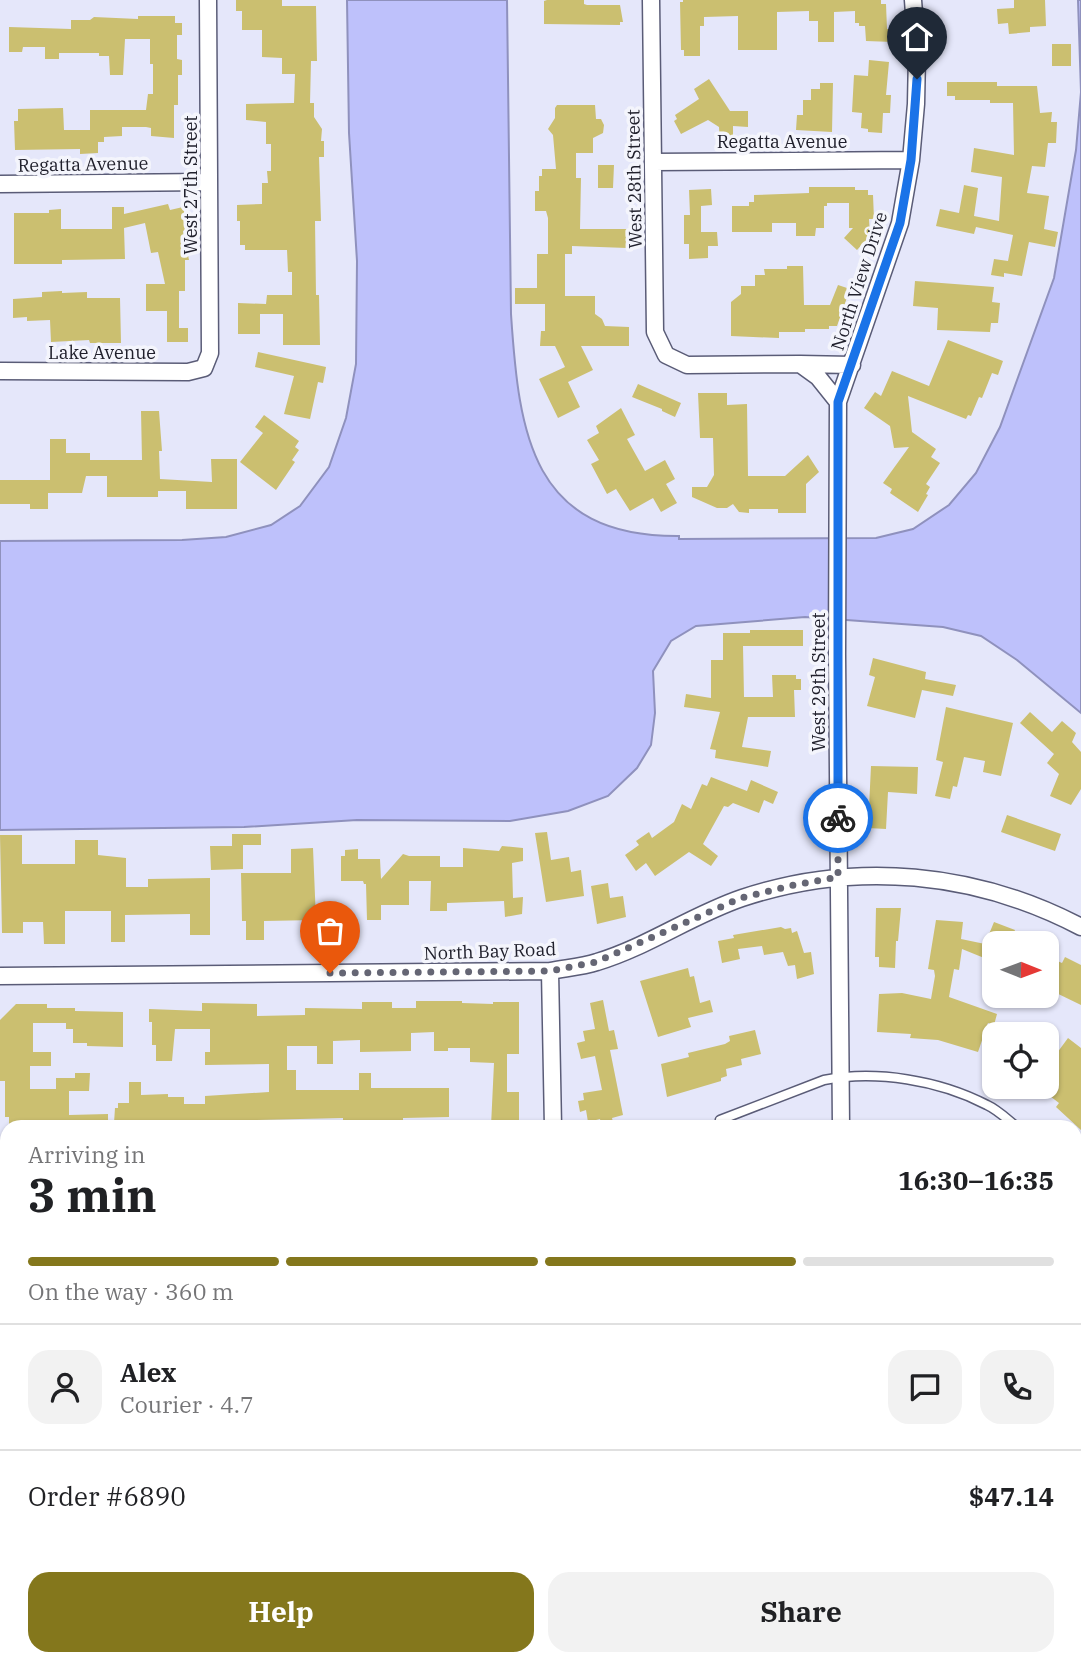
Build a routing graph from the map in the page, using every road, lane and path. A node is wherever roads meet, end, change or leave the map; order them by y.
1 (208, 0) edge
2 (651, 0) edge
3 (913, 0) edge
4 (911, 160) junction
5 (653, 162) junction
6 (209, 182) junction
7 (0, 184) edge
8 (800, 364) junction
9 (852, 365) junction
10 (204, 368) joint
11 (0, 371) edge
12 (838, 402) junction
13 (837, 530) joint
14 (838, 877) junction
15 (1081, 927) edge
16 (550, 971) junction
17 (0, 976) edge
18 (841, 1077) junction
19 (553, 1120) edge
20 (720, 1120) dead end
21 (841, 1120) edge
22 (1008, 1120) edge

1 - 6 street, West 27th Street
2 - 5 street, West 28th Street
3 - 4 street, North View Drive
4 - 5 street, Regatta Avenue
4 - 9 street, North View Drive
5 - 8 street, West 28th Street
6 - 7 street, Regatta Avenue
6 - 10 street, West 27th Street
8 - 9 street
8 - 12 street
9 - 12 street, North View Drive
10 - 11 street, Lake Avenue
12 - 13 street, North View Drive
13 - 14 street, West 29th Street
14 - 15 street, North Bay Road
14 - 16 street, North Bay Road
14 - 18 street, West 29th Street
16 - 17 street, North Bay Road
16 - 19 street
18 - 20 lane
18 - 21 street, West 29th Street
18 - 22 lane

